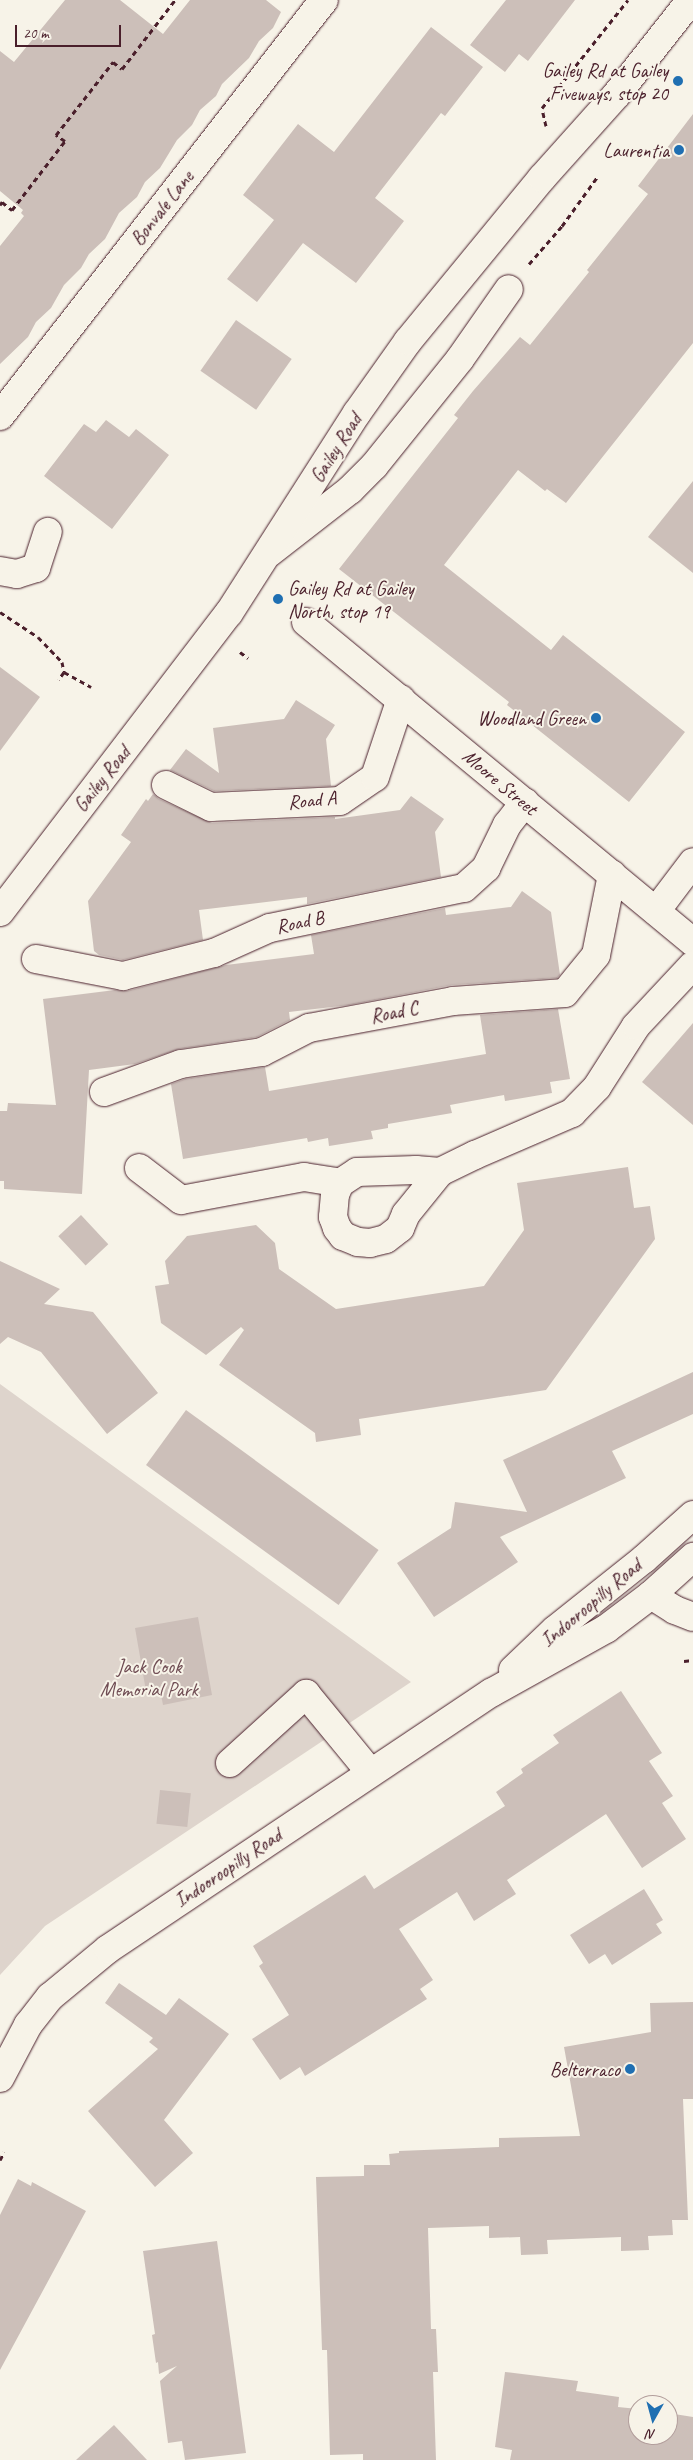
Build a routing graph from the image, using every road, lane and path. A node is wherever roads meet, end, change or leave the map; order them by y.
1 (175, 0) edge
2 (324, 0) edge
3 (628, 0) edge
4 (691, 0) edge
5 (547, 132) dead end
6 (598, 176) dead end
7 (0, 205) edge
8 (509, 289) joint
9 (0, 416) edge
10 (48, 532) dead end
11 (269, 553) junction
12 (0, 571) edge
13 (0, 612) edge
14 (306, 622) dead end
15 (240, 652) dead end
16 (248, 658) dead end
17 (64, 672) junction
18 (60, 680) dead end
19 (91, 688) dead end
20 (401, 700) junction
21 (166, 785) dead end
22 (525, 802) junction
23 (693, 862) edge
24 (612, 875) junction
25 (656, 911) junction
26 (0, 912) edge
27 (693, 942) edge
28 (36, 959) dead end
29 (693, 965) edge
30 (104, 1092) dead end
31 (139, 1168) dead end
32 (440, 1172) junction
33 (340, 1183) junction
34 (693, 1515) edge
35 (680, 1536) edge
36 (693, 1557) edge
37 (651, 1595) junction
38 (690, 1619) edge
39 (693, 1660) edge
40 (684, 1661) dead end
41 (491, 1693) junction
42 (230, 1763) dead end
43 (370, 1772) junction
44 (0, 2078) edge
45 (4, 2152) dead end
46 (0, 2160) edge

1 - 7 path
2 - 9 street, Bonvale Lane
3 - 5 path
4 - 11 street, Gailey Road
6 - 8 path
8 - 11 street
10 - 12 street
11 - 26 street, Gailey Road
13 - 17 path
14 - 20 street, Moore Street
15 - 16 path
17 - 18 path
17 - 19 path
20 - 21 street, Road A
20 - 22 street, Moore Street
22 - 24 street, Moore Street
22 - 28 street, Road B
23 - 25 street
24 - 25 street, Moore Street
24 - 30 street, Road C
25 - 27 street, Moore Street
29 - 32 street
31 - 33 street
32 - 33 street
32 - 33 street
34 - 35 street, Indooroopilly Road
35 - 37 street
35 - 41 street, Indooroopilly Road
36 - 37 street, Indooroopilly Road
37 - 38 street
37 - 41 street, Indooroopilly Road
39 - 40 path
41 - 43 street, Indooroopilly Road
42 - 43 street
43 - 44 street, Indooroopilly Road
45 - 46 path

